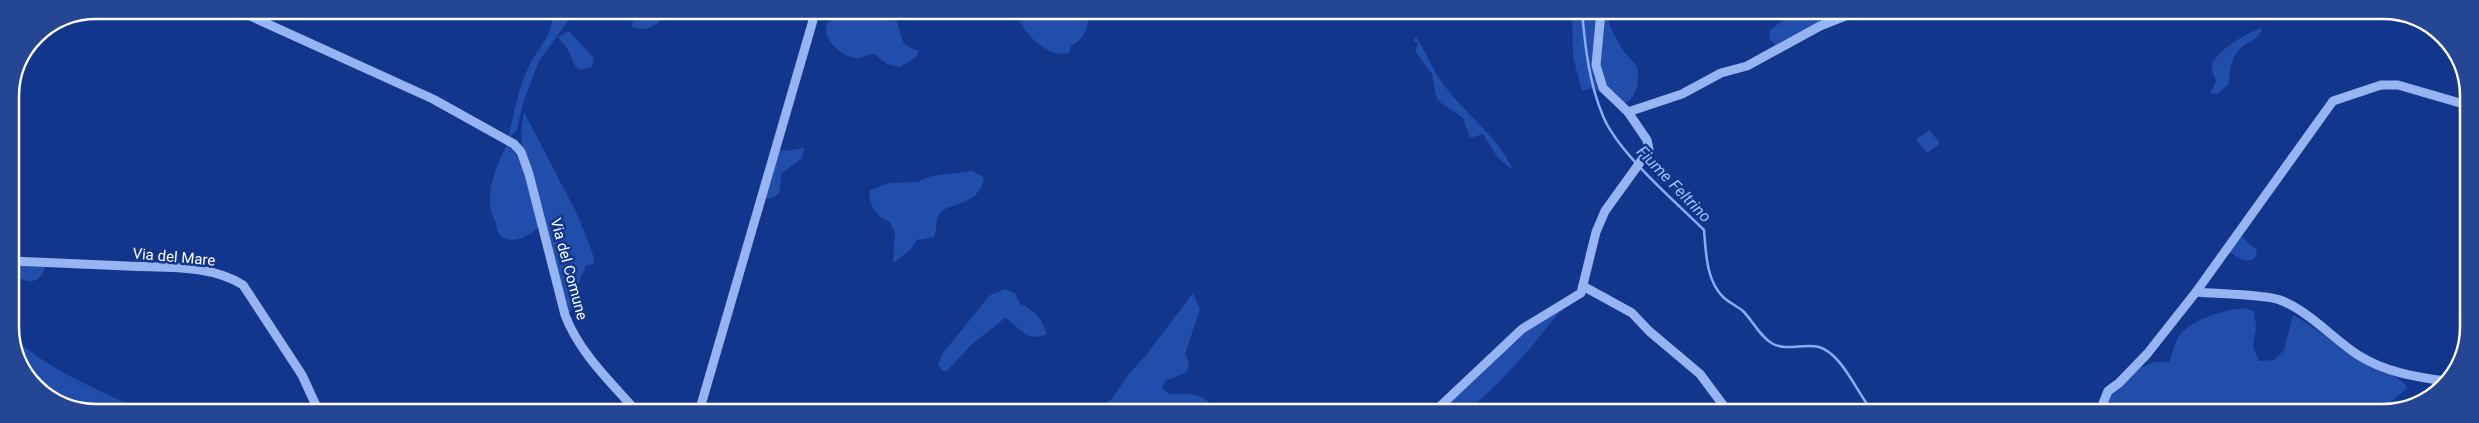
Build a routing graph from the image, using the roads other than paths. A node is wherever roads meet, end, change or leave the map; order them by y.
1 (257, 19) edge
2 (813, 19) edge
3 (1600, 19) edge
4 (1838, 19) edge
5 (2460, 103) edge
6 (1628, 112) junction
7 (19, 261) edge
8 (1583, 286) junction
9 (2196, 292) junction
10 (2439, 379) edge
11 (316, 404) edge
12 (630, 404) edge
13 (701, 404) edge
14 (1443, 404) edge
15 (1722, 404) edge
16 (2103, 404) edge

1 - 12 street, Via del Comune
2 - 13 street
3 - 6 street
4 - 6 street
5 - 9 street
6 - 8 street
7 - 11 street, Via del Mare
8 - 14 street
8 - 15 street
9 - 10 street
9 - 16 street

